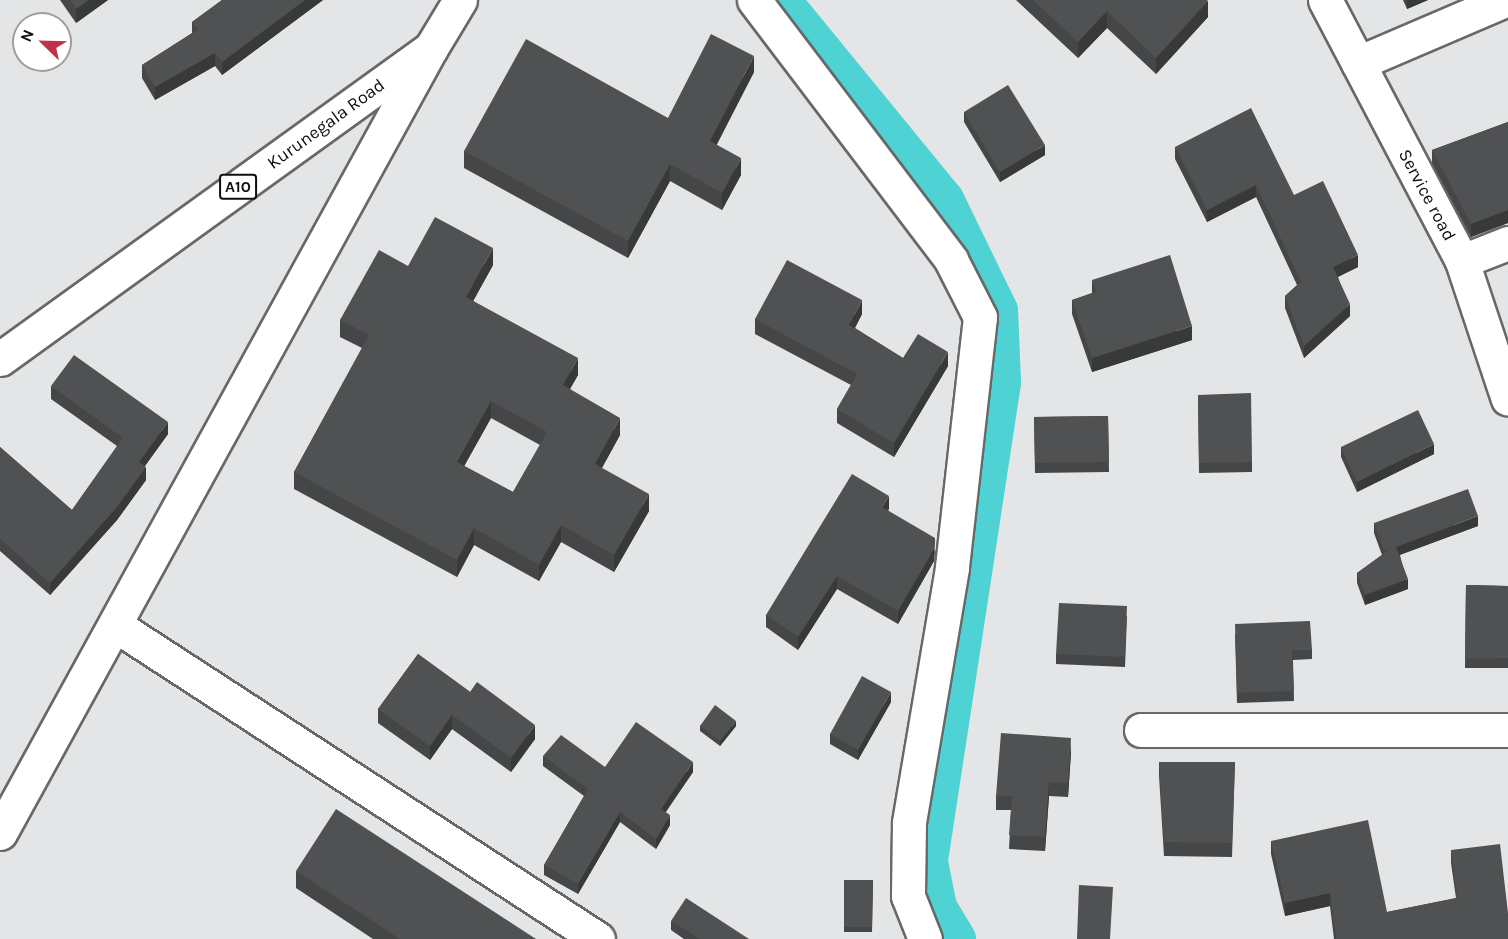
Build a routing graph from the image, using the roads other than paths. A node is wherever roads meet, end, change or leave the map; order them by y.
1 (460, 0) edge
2 (754, 0) edge
3 (1325, 0) edge
4 (1505, 0) edge
5 (431, 48) junction
6 (1358, 63) junction
7 (1508, 243) edge
8 (1462, 261) junction
9 (0, 359) edge
10 (1508, 399) edge
11 (114, 625) junction
12 (1141, 730) dead end
13 (1508, 730) edge
14 (0, 833) edge
15 (598, 939) edge
16 (925, 939) edge

1 - 5 main road, Kurunegala Road / A10
2 - 16 main road
3 - 6 main road, Service road
4 - 6 main road
5 - 9 main road, Kurunegala Road / A10
5 - 11 main road
6 - 8 main road, Service road
7 - 8 main road
8 - 10 main road, Service road
11 - 14 main road
11 - 15 main road
12 - 13 main road

